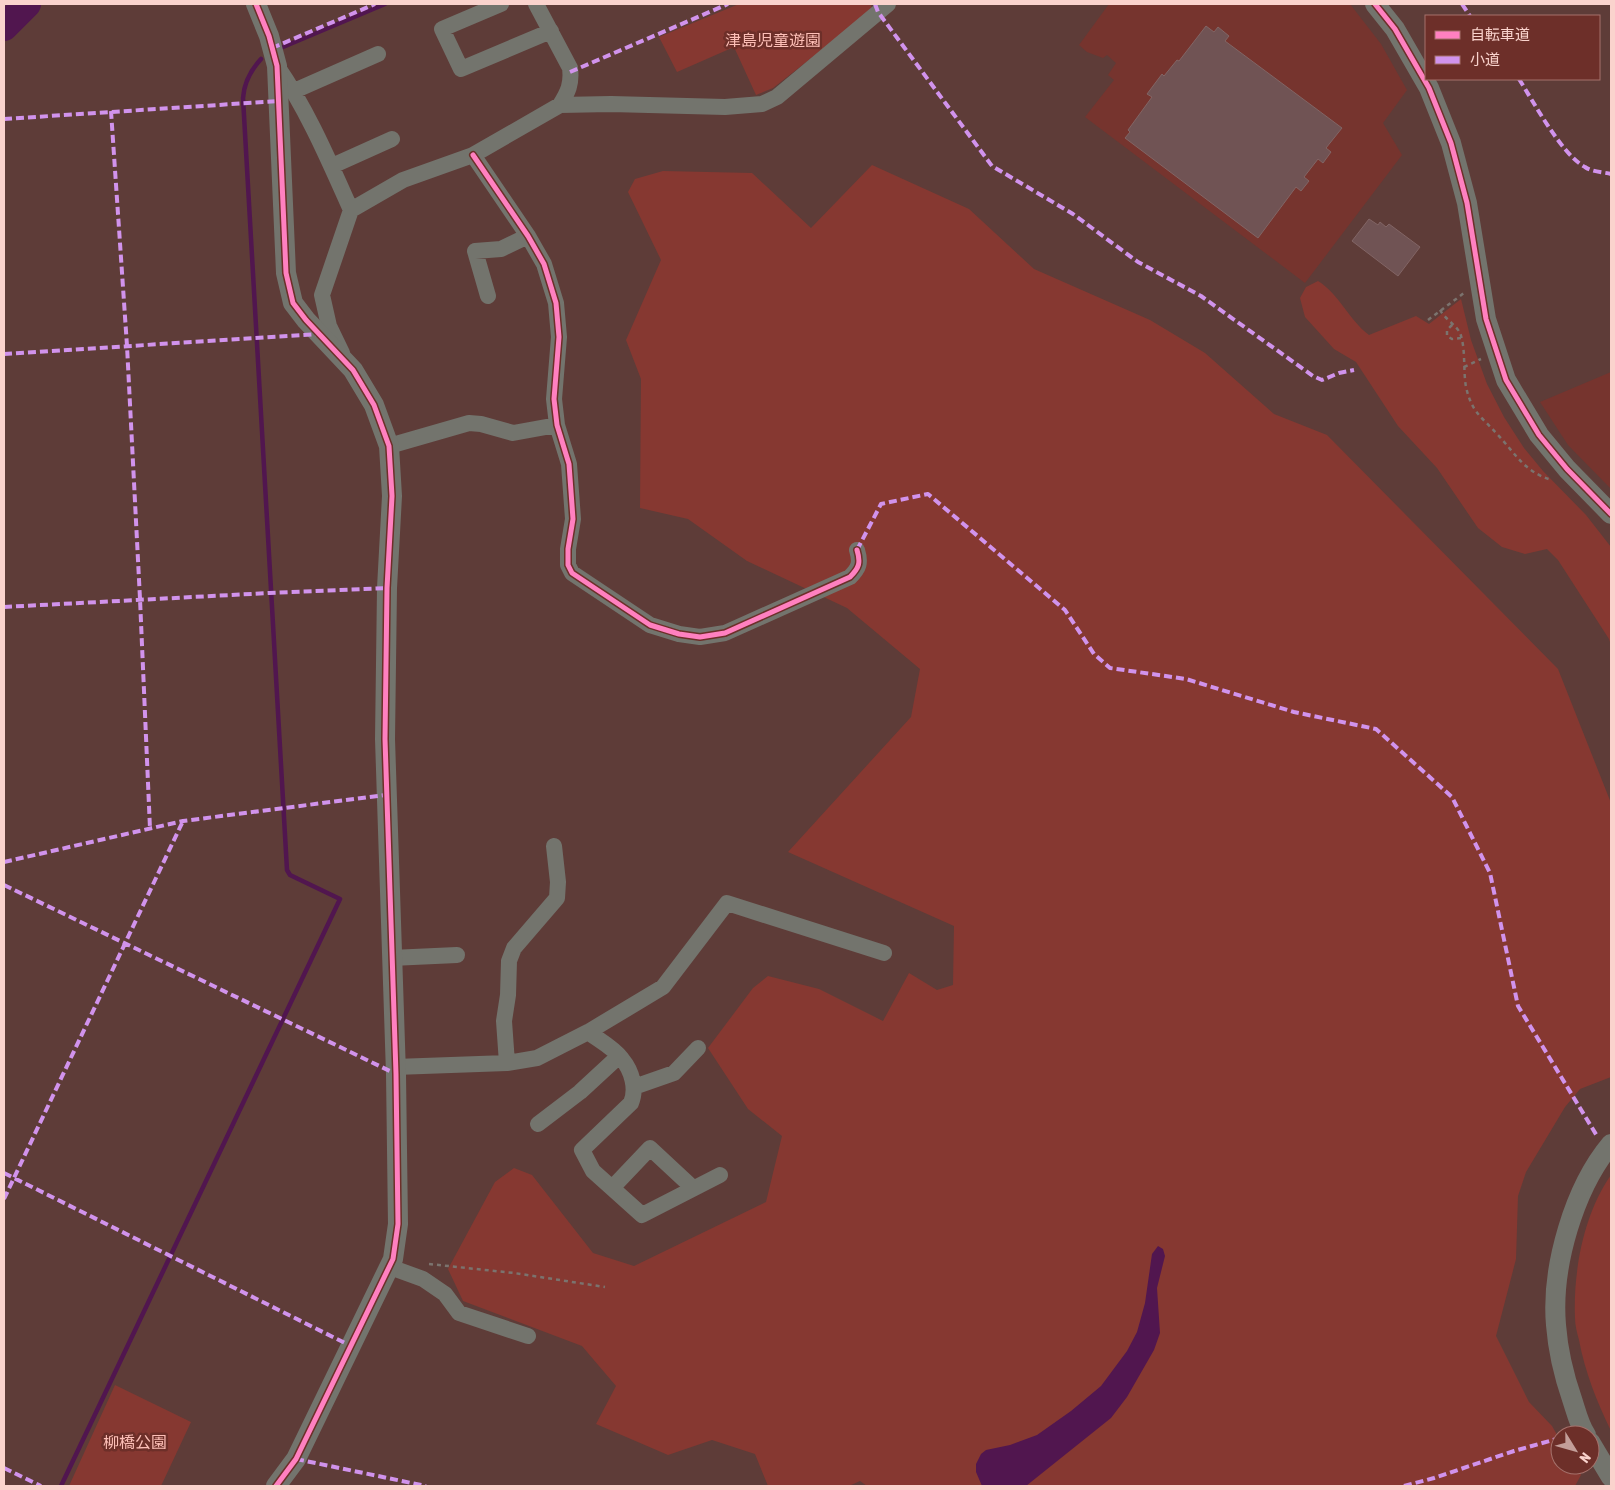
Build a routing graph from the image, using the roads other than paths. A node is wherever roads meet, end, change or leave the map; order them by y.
1 (256, 4) edge
2 (501, 4) edge
3 (536, 4) edge
4 (888, 4) edge
5 (1375, 4) edge
6 (551, 31) junction
7 (378, 54) dead end
8 (277, 66) junction
9 (294, 91) junction
10 (560, 105) junction
11 (392, 138) dead end
12 (473, 155) junction
13 (332, 166) junction
14 (351, 210) junction
15 (528, 236) junction
16 (488, 296) dead end
17 (346, 362) junction
18 (557, 425) junction
19 (389, 446) junction
20 (1611, 514) edge
21 (857, 550) dead end
22 (554, 846) dead end
23 (884, 954) dead end
24 (457, 955) dead end
25 (391, 958) junction
26 (588, 1032) junction
27 (698, 1048) dead end
28 (619, 1056) junction
29 (507, 1063) junction
30 (395, 1067) junction
31 (634, 1086) junction
32 (538, 1124) dead end
33 (1611, 1144) edge
34 (720, 1174) dead end
35 (612, 1188) junction
36 (694, 1188) junction
37 (390, 1267) junction
38 (528, 1336) dead end
39 (1582, 1425) edge
40 (1600, 1459) edge
41 (1611, 1477) edge
42 (276, 1486) edge

1 - 8 street
2 - 6 street
3 - 6 street
4 - 10 street
5 - 20 street
6 - 10 street
7 - 9 street
8 - 9 street
8 - 17 street
9 - 13 street
10 - 12 street
11 - 13 street
12 - 14 street
12 - 15 street
13 - 14 street
14 - 17 street
15 - 16 street
15 - 18 street
17 - 19 street
18 - 19 street
18 - 21 street
19 - 25 street
22 - 29 street
23 - 26 street
24 - 25 street
25 - 30 street
26 - 28 street
26 - 29 street
27 - 31 street
28 - 31 street
28 - 32 street
29 - 30 street
30 - 37 street
31 - 35 street
33 - 39 street
34 - 36 street
35 - 36 street
35 - 36 street
37 - 38 street
37 - 42 street
40 - 41 street

